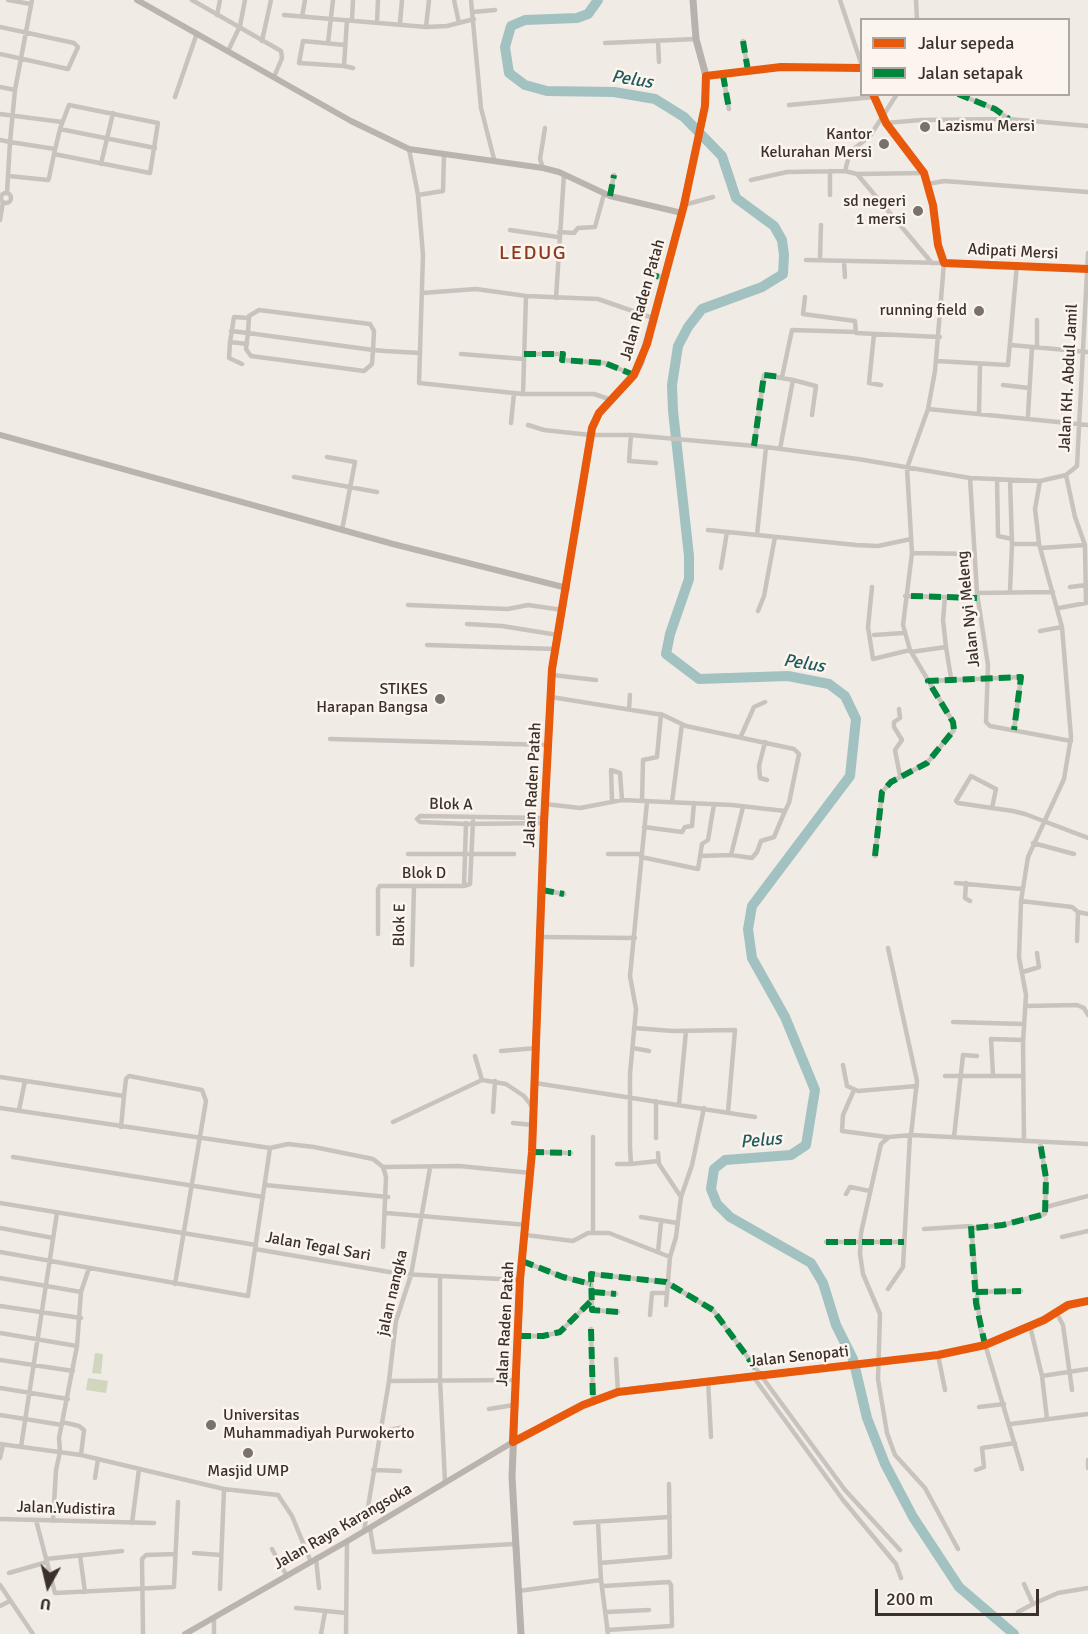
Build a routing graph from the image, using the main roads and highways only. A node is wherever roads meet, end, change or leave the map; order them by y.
1 (693, 0) edge
2 (521, 1634) edge

1 - 2 main road, Jalan Raden Patah

